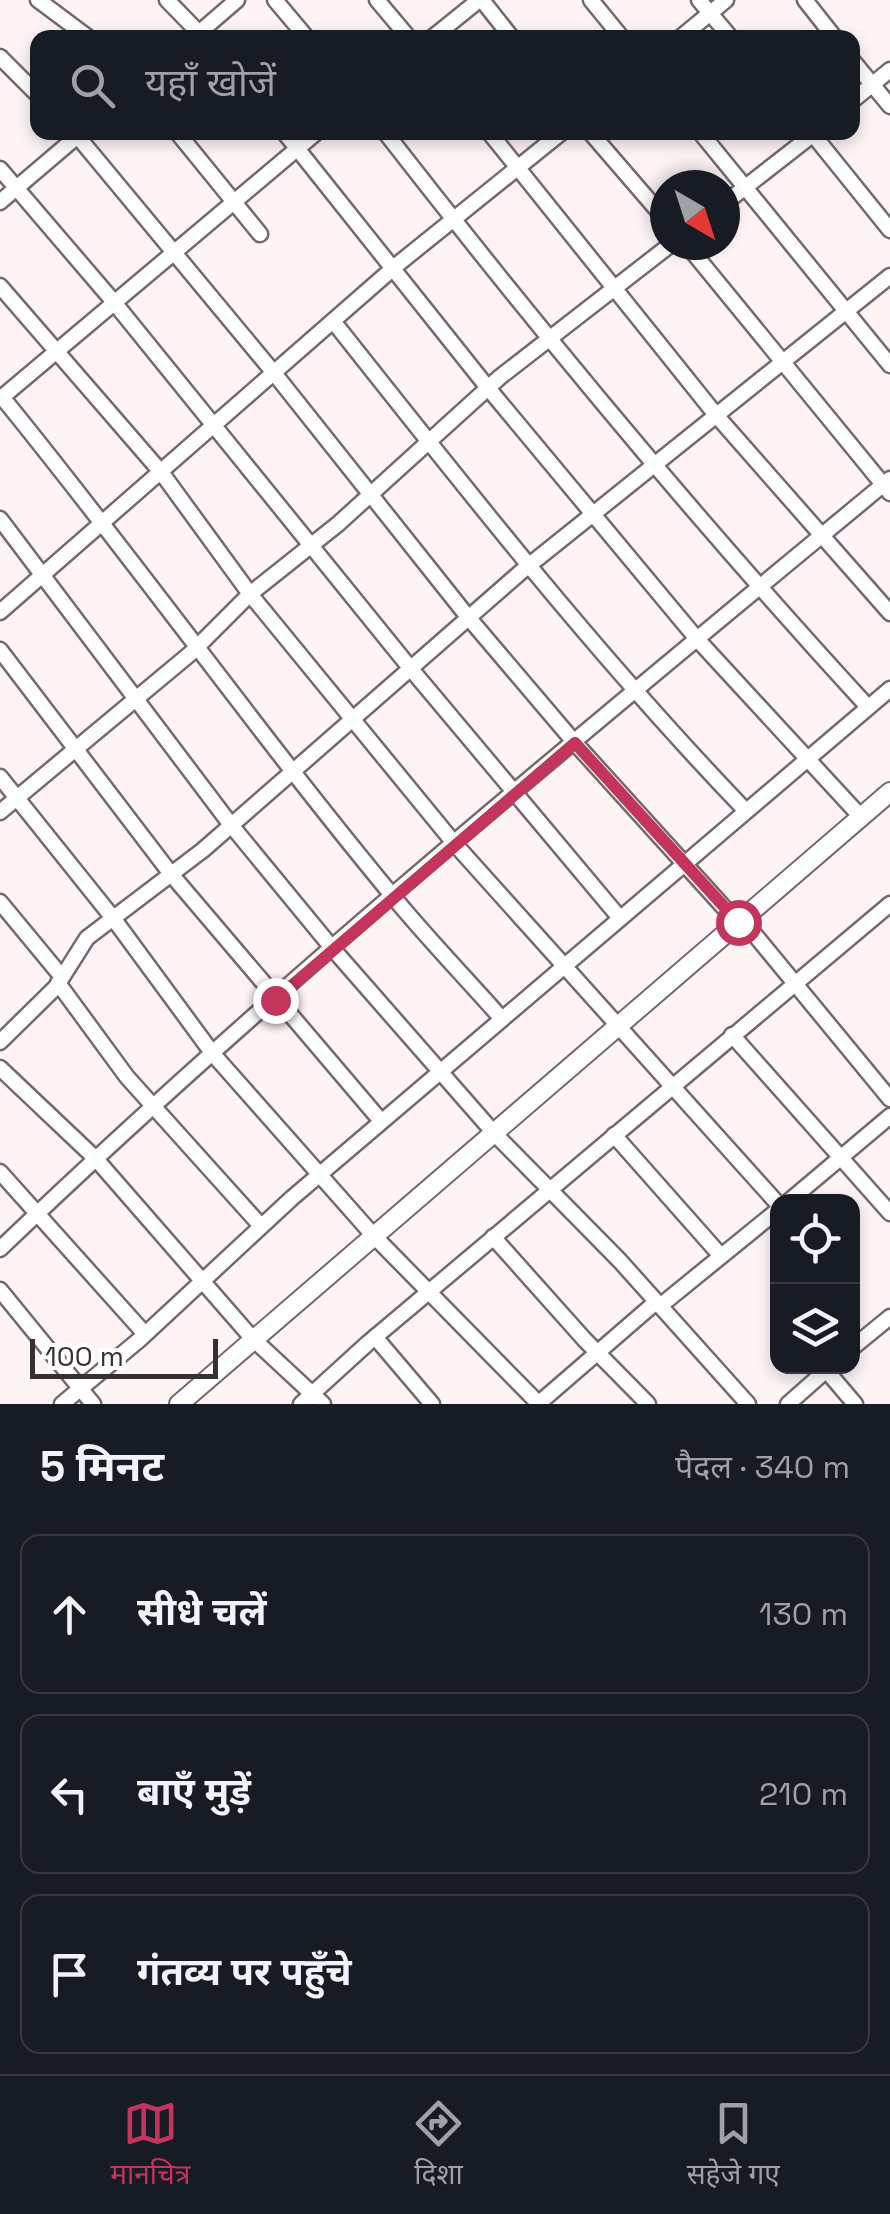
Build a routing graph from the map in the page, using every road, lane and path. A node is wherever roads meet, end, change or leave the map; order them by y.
1 (39, 0) edge
2 (167, 0) edge
3 (237, 0) edge
4 (276, 0) edge
5 (377, 0) edge
6 (480, 0) edge
7 (590, 0) edge
8 (699, 0) edge
9 (726, 0) edge
10 (804, 0) edge
11 (710, 13) junction
12 (78, 30) edge
13 (194, 30) edge
14 (205, 30) edge
15 (300, 30) edge
16 (402, 30) edge
17 (442, 30) edge
18 (505, 30) edge
19 (615, 30) edge
20 (690, 30) edge
21 (724, 30) edge
22 (828, 30) edge
23 (0, 57) edge
24 (860, 70) edge
25 (890, 70) edge
26 (872, 84) junction
27 (30, 86) edge
28 (860, 94) edge
29 (890, 106) edge
30 (71, 140) edge
31 (83, 140) edge
32 (183, 140) edge
33 (291, 140) edge
34 (308, 140) edge
35 (391, 140) edge
36 (495, 140) edge
37 (552, 140) edge
38 (597, 140) edge
39 (706, 140) edge
40 (804, 140) edge
41 (819, 140) edge
42 (298, 149) junction
43 (518, 168) junction
44 (0, 170) edge
45 (16, 188) junction
46 (745, 188) junction
47 (740, 192) edge
48 (0, 202) edge
49 (236, 202) junction
50 (650, 202) edge
51 (453, 220) junction
52 (890, 230) edge
53 (260, 234) dead end
54 (174, 253) junction
55 (650, 260) edge
56 (699, 260) edge
57 (393, 268) junction
58 (890, 276) edge
59 (0, 286) edge
60 (614, 288) junction
61 (113, 301) junction
62 (845, 311) junction
63 (333, 321) junction
64 (549, 339) junction
65 (57, 350) junction
66 (780, 362) junction
67 (890, 365) edge
68 (274, 373) junction
69 (488, 388) junction
70 (1, 398) edge
71 (716, 415) junction
72 (214, 426) junction
73 (428, 442) junction
74 (655, 465) junction
75 (161, 472) junction
76 (888, 486) edge
77 (370, 494) junction
78 (594, 515) junction
79 (0, 519) edge
80 (104, 522) junction
81 (822, 536) junction
82 (312, 544) junction
83 (530, 564) junction
84 (43, 576) junction
85 (758, 588) junction
86 (250, 594) junction
87 (0, 612) edge
88 (890, 613) edge
89 (468, 617) junction
90 (697, 640) junction
91 (196, 648) junction
92 (0, 650) edge
93 (411, 668) junction
94 (890, 689) edge
95 (636, 691) junction
96 (135, 699) junction
97 (868, 707) junction
98 (351, 721) junction
99 (575, 743) junction
100 (76, 748) junction
101 (808, 757) junction
102 (292, 770) junction
103 (0, 778) edge
104 (890, 792) edge
105 (515, 793) junction
106 (16, 798) junction
107 (745, 810) junction
108 (0, 812) edge
109 (860, 817) junction
110 (231, 825) junction
111 (454, 844) junction
112 (682, 863) junction
113 (171, 874) junction
114 (393, 897) junction
115 (0, 902) edge
116 (890, 904) edge
117 (620, 917) junction
118 (113, 918) junction
119 (738, 922) junction
120 (334, 949) junction
121 (564, 966) junction
122 (60, 980) junction
123 (796, 983) junction
124 (275, 1000) junction
125 (502, 1018) junction
126 (616, 1027) junction
127 (732, 1035) junction
128 (0, 1042) edge
129 (213, 1054) junction
130 (0, 1068) edge
131 (440, 1071) junction
132 (673, 1084) junction
133 (890, 1098) edge
134 (154, 1105) junction
135 (890, 1116) edge
136 (382, 1121) junction
137 (494, 1132) junction
138 (614, 1135) junction
139 (96, 1159) junction
140 (840, 1159) junction
141 (0, 1172) edge
142 (318, 1176) junction
143 (549, 1190) junction
144 (798, 1194) edge
145 (770, 1198) edge
146 (890, 1213) edge
147 (36, 1214) junction
148 (770, 1214) edge
149 (262, 1226) junction
150 (374, 1235) junction
151 (493, 1238) junction
152 (0, 1249) edge
153 (721, 1256) junction
154 (202, 1282) junction
155 (0, 1290) edge
156 (429, 1292) junction
157 (658, 1304) junction
158 (890, 1316) edge
159 (145, 1334) junction
160 (252, 1338) junction
161 (375, 1338) junction
162 (860, 1341) edge
163 (598, 1353) junction
164 (823, 1374) edge
165 (833, 1374) edge
166 (80, 1389) junction
167 (312, 1401) edge
168 (62, 1404) edge
169 (93, 1404) edge
170 (178, 1404) edge
171 (432, 1404) edge
172 (539, 1404) edge
173 (648, 1404) edge
174 (748, 1404) edge
175 (788, 1404) edge
176 (855, 1404) edge

1 - 12 street
2 - 13 street
3 - 14 street
4 - 15 street
5 - 16 street
6 - 17 street
6 - 18 street
7 - 19 street
8 - 11 street
9 - 11 street
10 - 22 street
11 - 20 street
11 - 21 street
23 - 27 street
24 - 26 street
25 - 26 street
26 - 28 street
26 - 29 street
30 - 45 street
31 - 54 street
32 - 49 street
33 - 42 street
34 - 42 street
35 - 51 street
36 - 43 street
37 - 43 street
38 - 50 street
39 - 46 street
40 - 46 street
41 - 52 street
42 - 49 street
42 - 57 street
43 - 51 street
43 - 60 street
44 - 45 street
45 - 48 street
45 - 61 street
46 - 47 street
46 - 62 street
49 - 53 street
49 - 54 street
51 - 57 street
51 - 64 street
54 - 61 street
54 - 68 street
55 - 60 street
56 - 66 street
57 - 63 street
57 - 69 street
58 - 62 street
59 - 65 street
60 - 64 street
60 - 71 street
61 - 65 street
61 - 72 street
62 - 66 street
62 - 67 street
63 - 68 street
63 - 73 street
64 - 69 street
64 - 74 street
65 - 70 street
65 - 75 street
66 - 71 street
66 - 76 street
68 - 72 street
68 - 77 street
69 - 73 street
69 - 78 street
70 - 80 street
71 - 74 street
71 - 81 street
72 - 75 street
72 - 82 street
73 - 77 street
73 - 83 street
74 - 78 street
74 - 85 street
75 - 80 street
75 - 86 street
76 - 81 street
77 - 82 street
77 - 89 street
78 - 83 street
78 - 90 street
79 - 84 street
80 - 84 street
80 - 91 street
81 - 85 street
81 - 88 street
82 - 86 street
82 - 93 street
83 - 89 street
83 - 95 street
84 - 87 street
84 - 96 street
85 - 90 street
85 - 97 street
86 - 91 street
86 - 98 street
89 - 93 street
89 - 99 street
90 - 95 street
90 - 101 street
91 - 96 street
91 - 102 street
92 - 100 street
93 - 98 street
93 - 105 street
94 - 97 street
95 - 99 street
95 - 107 street
96 - 100 street
96 - 110 street
97 - 101 street
98 - 102 street
98 - 111 street
99 - 105 street
99 - 112 street
100 - 106 street
100 - 113 street
101 - 107 street
101 - 109 street
102 - 110 street
102 - 114 street
103 - 106 street
104 - 109 street
105 - 111 street
105 - 117 street
106 - 108 street
106 - 118 street
107 - 112 street
109 - 119 street
110 - 113 street
110 - 120 street
111 - 114 street
111 - 121 street
112 - 117 street
112 - 119 street
113 - 118 street
113 - 124 street
114 - 120 street
114 - 125 street
115 - 122 street
116 - 123 street
117 - 121 street
118 - 122 street
118 - 129 street
119 - 123 street
119 - 126 street
120 - 124 street
120 - 131 street
121 - 125 street
121 - 126 street
122 - 128 street
122 - 134 street
123 - 127 street
123 - 133 street
124 - 129 street
124 - 136 street
125 - 131 street
126 - 132 street
126 - 137 street
127 - 132 street
127 - 140 street
129 - 134 street
129 - 142 street
130 - 139 street
131 - 136 street
131 - 137 street
132 - 138 street
132 - 145 street
134 - 139 street
134 - 149 street
135 - 140 street
136 - 142 street
137 - 143 street
137 - 150 street
138 - 143 street
138 - 153 street
139 - 147 street
139 - 154 street
140 - 144 street
140 - 146 street
141 - 147 street
142 - 149 street
142 - 150 street
143 - 151 street
143 - 157 street
147 - 152 street
147 - 159 street
148 - 153 street
149 - 154 street
150 - 156 street
150 - 160 street
151 - 156 street
151 - 163 street
153 - 157 street
154 - 159 street
154 - 160 street
155 - 166 street
156 - 161 street
156 - 172 street
157 - 163 street
157 - 174 street
158 - 162 street
159 - 166 street
160 - 167 street
160 - 170 street
161 - 167 street
161 - 171 street
163 - 172 street
163 - 173 street
164 - 175 street
165 - 176 street
166 - 168 street
166 - 169 street

